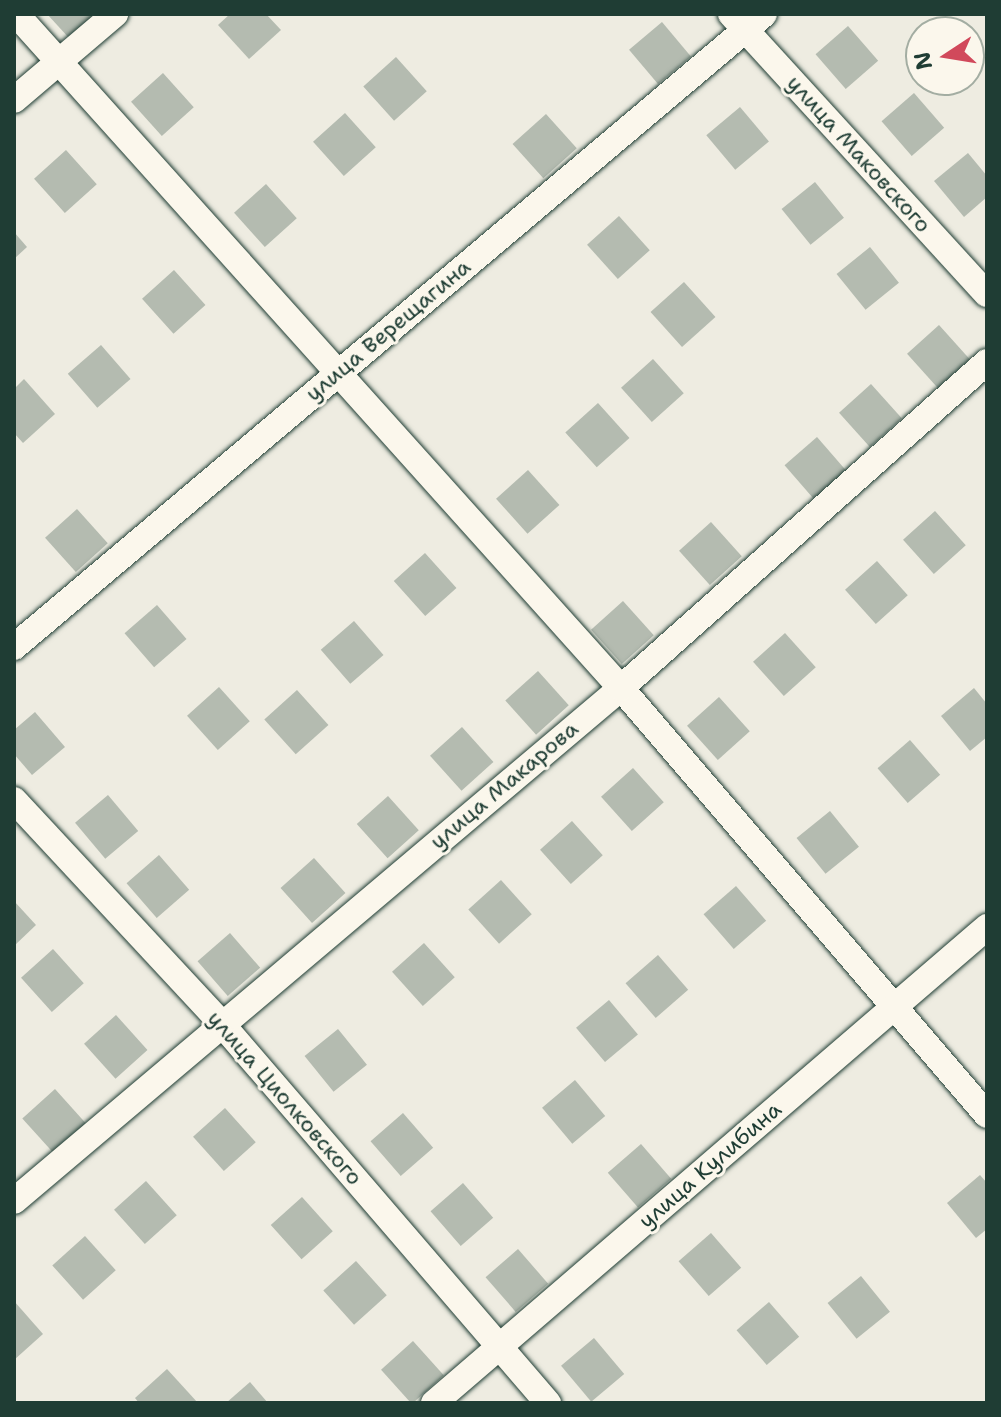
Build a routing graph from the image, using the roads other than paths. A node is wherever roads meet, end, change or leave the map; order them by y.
1 (16, 14) edge
2 (115, 14) edge
3 (747, 19) edge
4 (61, 61) junction
5 (14, 100) edge
6 (987, 294) edge
7 (987, 362) edge
8 (339, 371) junction
9 (14, 647) edge
10 (621, 688) junction
11 (14, 800) edge
12 (987, 927) edge
13 (894, 1007) junction
14 (220, 1022) junction
15 (987, 1115) edge
16 (14, 1201) edge
17 (500, 1346) junction
18 (434, 1403) edge
19 (548, 1403) edge

1 - 4 street
2 - 4 street
3 - 6 street, улица Маковского
3 - 8 street, улица Верещагина
4 - 5 street
4 - 8 street
7 - 10 street, улица Макарова
8 - 9 street, улица Верещагина
8 - 10 street
10 - 13 street
10 - 14 street, улица Макарова
11 - 14 street, улица Циолковского
12 - 13 street, улица Кулибина
13 - 15 street
13 - 17 street, улица Кулибина
14 - 16 street, улица Макарова
14 - 17 street, улица Циолковского
17 - 18 street, улица Кулибина
17 - 19 street, улица Циолковского

